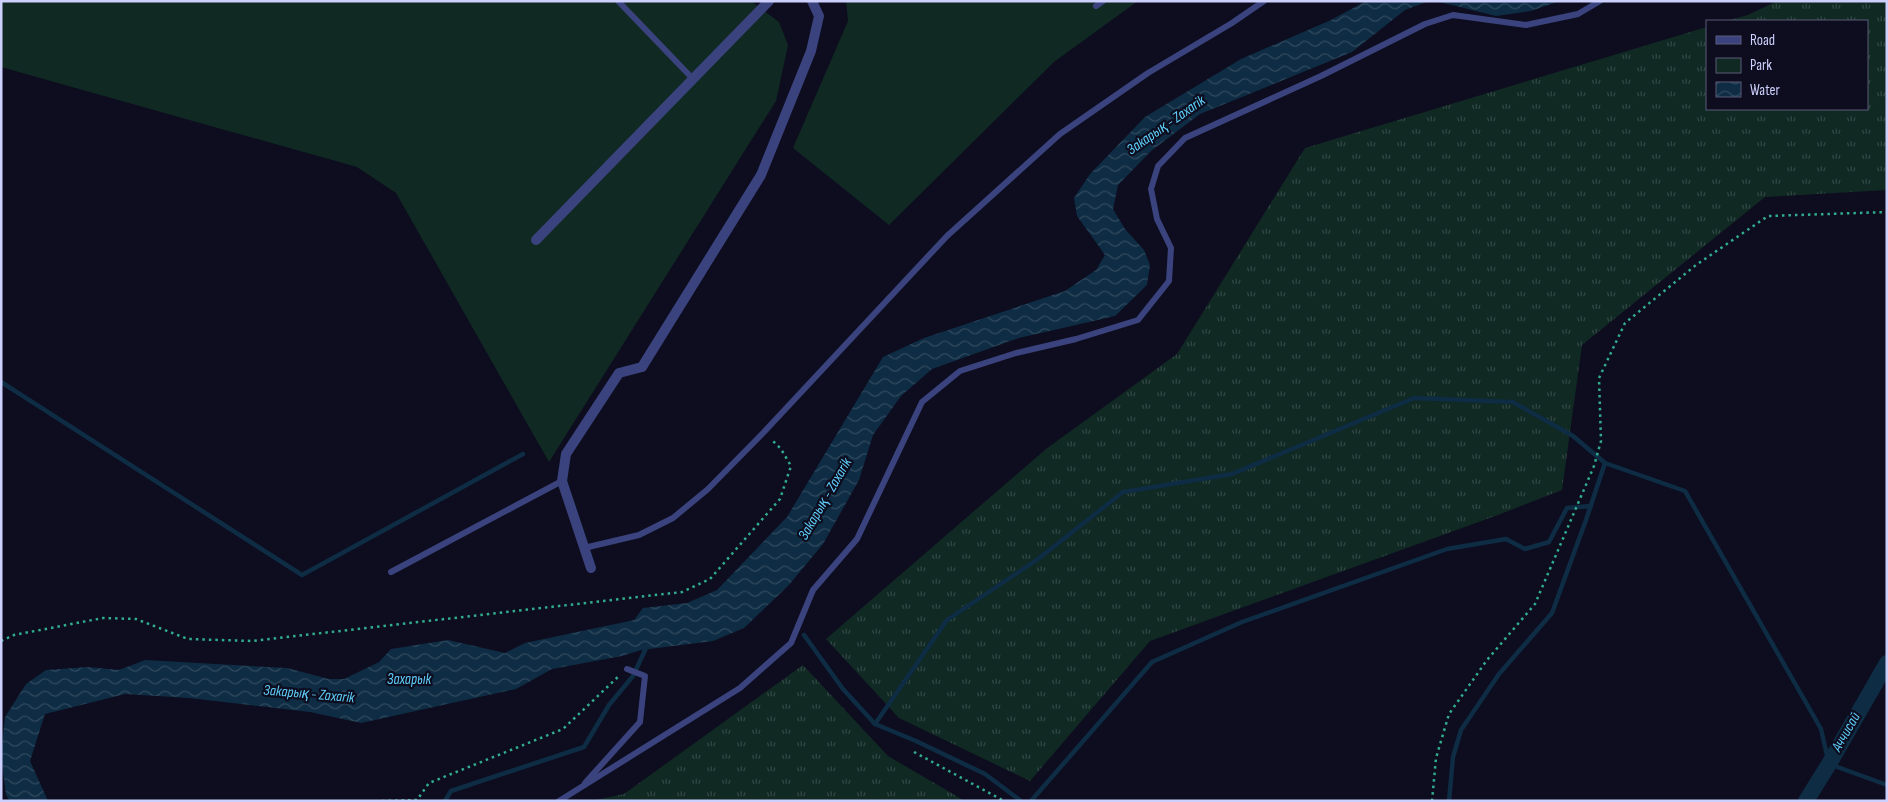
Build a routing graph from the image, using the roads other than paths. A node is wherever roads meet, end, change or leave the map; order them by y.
1 (618, 1) edge
2 (769, 1) edge
3 (812, 1) edge
4 (1103, 1) edge
5 (1264, 1) edge
6 (1600, 1) edge
7 (1096, 6) dead end
8 (693, 79) junction
9 (536, 240) dead end
10 (562, 481) junction
11 (584, 548) junction
12 (591, 568) dead end
13 (391, 572) dead end
14 (626, 669) road end
15 (579, 789) junction
16 (559, 801) edge

1 - 8 lane
2 - 8 street
3 - 10 street
4 - 7 lane
5 - 11 lane
6 - 15 lane
8 - 9 street
10 - 11 street
10 - 13 lane
11 - 12 street
14 - 15 lane
15 - 16 lane

